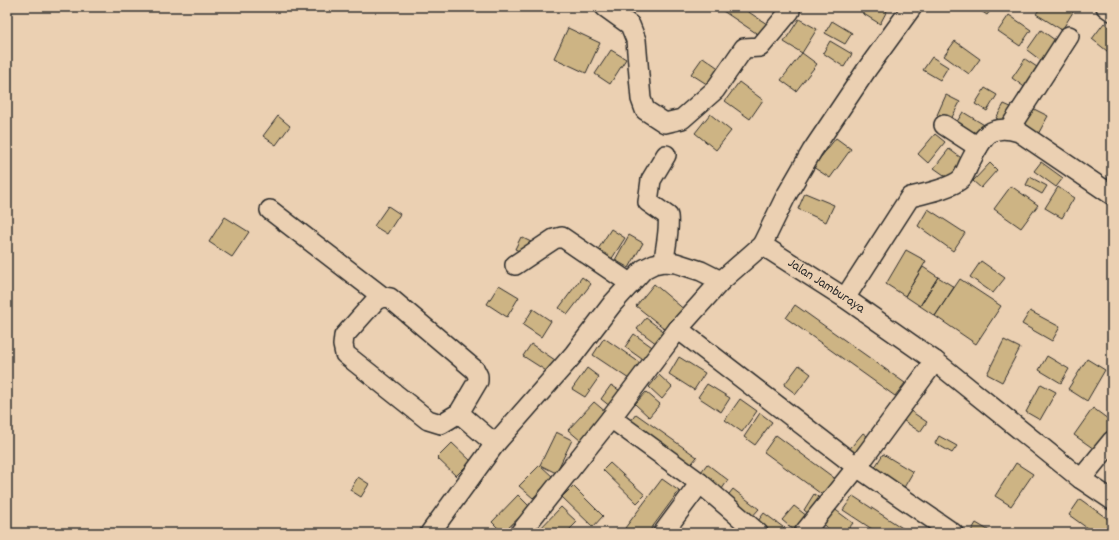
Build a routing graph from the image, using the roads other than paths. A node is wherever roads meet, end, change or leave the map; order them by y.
1 (605, 7) edge
2 (912, 7) edge
3 (1106, 7) edge
4 (790, 8) edge
5 (1112, 11) edge
6 (1069, 36) dead end
7 (944, 125) dead end
8 (1009, 129) junction
9 (978, 147) junction
10 (666, 155) dead end
11 (1112, 194) edge
12 (270, 210) dead end
13 (762, 245) junction
14 (664, 262) junction
15 (515, 265) dead end
16 (722, 281) junction
17 (631, 284) junction
18 (383, 296) junction
19 (850, 302) junction
20 (678, 329) junction
21 (935, 361) junction
22 (459, 413) junction
23 (611, 418) junction
24 (1112, 440) edge
25 (495, 444) junction
26 (857, 467) junction
27 (1081, 479) junction
28 (700, 483) junction
29 (1112, 500) edge
30 (430, 533) edge
31 (520, 533) edge
32 (663, 533) edge
33 (758, 533) edge
34 (804, 533) edge
35 (952, 533) edge

1 - 4 street
2 - 13 street
3 - 5 street
6 - 8 street
7 - 9 street
8 - 9 street
8 - 11 street
9 - 19 street
10 - 14 street
12 - 18 street
13 - 16 street
13 - 19 street, Jalan Jamburaya
14 - 16 street
14 - 17 street
15 - 17 street
16 - 20 street
17 - 25 street
18 - 22 street
18 - 22 street
19 - 21 street, Jalan Jamburaya
20 - 23 street
20 - 26 street
21 - 26 street
21 - 27 street, Jalan Jamburaya
22 - 25 street
23 - 28 street
23 - 31 street
24 - 27 street
25 - 30 street
26 - 34 street
26 - 35 street
27 - 29 street, Jalan Jamburaya
28 - 32 street
28 - 33 street

